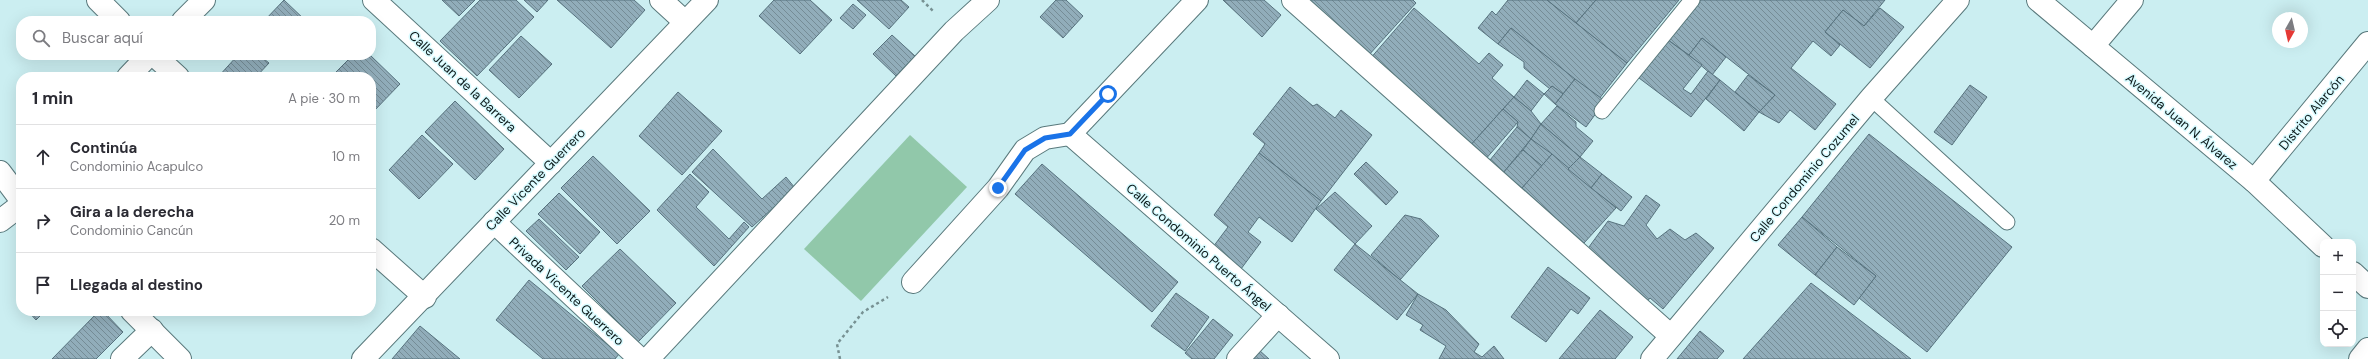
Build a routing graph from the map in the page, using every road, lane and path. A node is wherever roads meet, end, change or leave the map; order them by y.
1 (98, 0) edge
2 (204, 0) edge
3 (374, 0) edge
4 (661, 0) edge
5 (707, 0) edge
6 (988, 0) edge
7 (1197, 0) edge
8 (1293, 0) edge
9 (1692, 0) edge
10 (1958, 0) edge
11 (2038, 0) edge
12 (2132, 0) edge
13 (114, 16) edge
14 (188, 16) edge
15 (685, 22) junction
16 (2368, 43) edge
17 (2093, 46) junction
18 (144, 60) edge
19 (159, 60) edge
20 (133, 72) edge
21 (173, 72) edge
22 (1871, 98) junction
23 (1602, 111) dead end
24 (1070, 134) junction
25 (551, 163) junction
26 (0, 172) edge
27 (2254, 181) junction
28 (16, 193) edge
29 (16, 209) edge
30 (0, 221) edge
31 (494, 222) junction
32 (2007, 222) dead end
33 (2320, 243) edge
34 (376, 253) edge
35 (2355, 275) edge
36 (913, 282) joint
37 (2368, 287) edge
38 (425, 297) junction
39 (1278, 315) junction
40 (137, 316) edge
41 (152, 330) junction
42 (1671, 336) junction
43 (2368, 350) edge
44 (122, 359) edge
45 (180, 359) edge
46 (364, 359) edge
47 (640, 359) edge
48 (648, 359) edge
49 (840, 359) edge
50 (1238, 359) edge
51 (1328, 359) edge
52 (1652, 359) edge
53 (2360, 359) edge

1 - 13 street
2 - 14 street
3 - 25 street, Calle Juan de la Barrera
4 - 15 street
5 - 15 street, Calle Vicente Guerrero
6 - 48 street
7 - 24 street
8 - 42 street
9 - 23 lane
10 - 22 street, Calle Condominio Cozumel
11 - 17 street, Avenida Juan N. Álvarez
12 - 17 street
15 - 25 street, Calle Vicente Guerrero
16 - 27 street, Distrito Alarcón
17 - 27 street, Avenida Juan N. Álvarez
18 - 20 street
19 - 21 street
22 - 32 lane
22 - 42 street, Calle Condominio Cozumel
24 - 36 street
24 - 39 street, Calle Condominio Puerto Ángel
25 - 31 street, Calle Vicente Guerrero
26 - 28 street
27 - 33 street, Avenida Juan N. Álvarez
29 - 30 street
31 - 38 street, Calle Vicente Guerrero
31 - 47 street, Privada Vicente Guerrero
34 - 38 street
35 - 37 street
36 - 49 path
38 - 46 street, Calle Vicente Guerrero
39 - 50 street
39 - 51 street, Calle Condominio Puerto Ángel
40 - 41 street
41 - 44 street
41 - 45 street
42 - 52 street, Calle Condominio Cozumel
43 - 53 street

